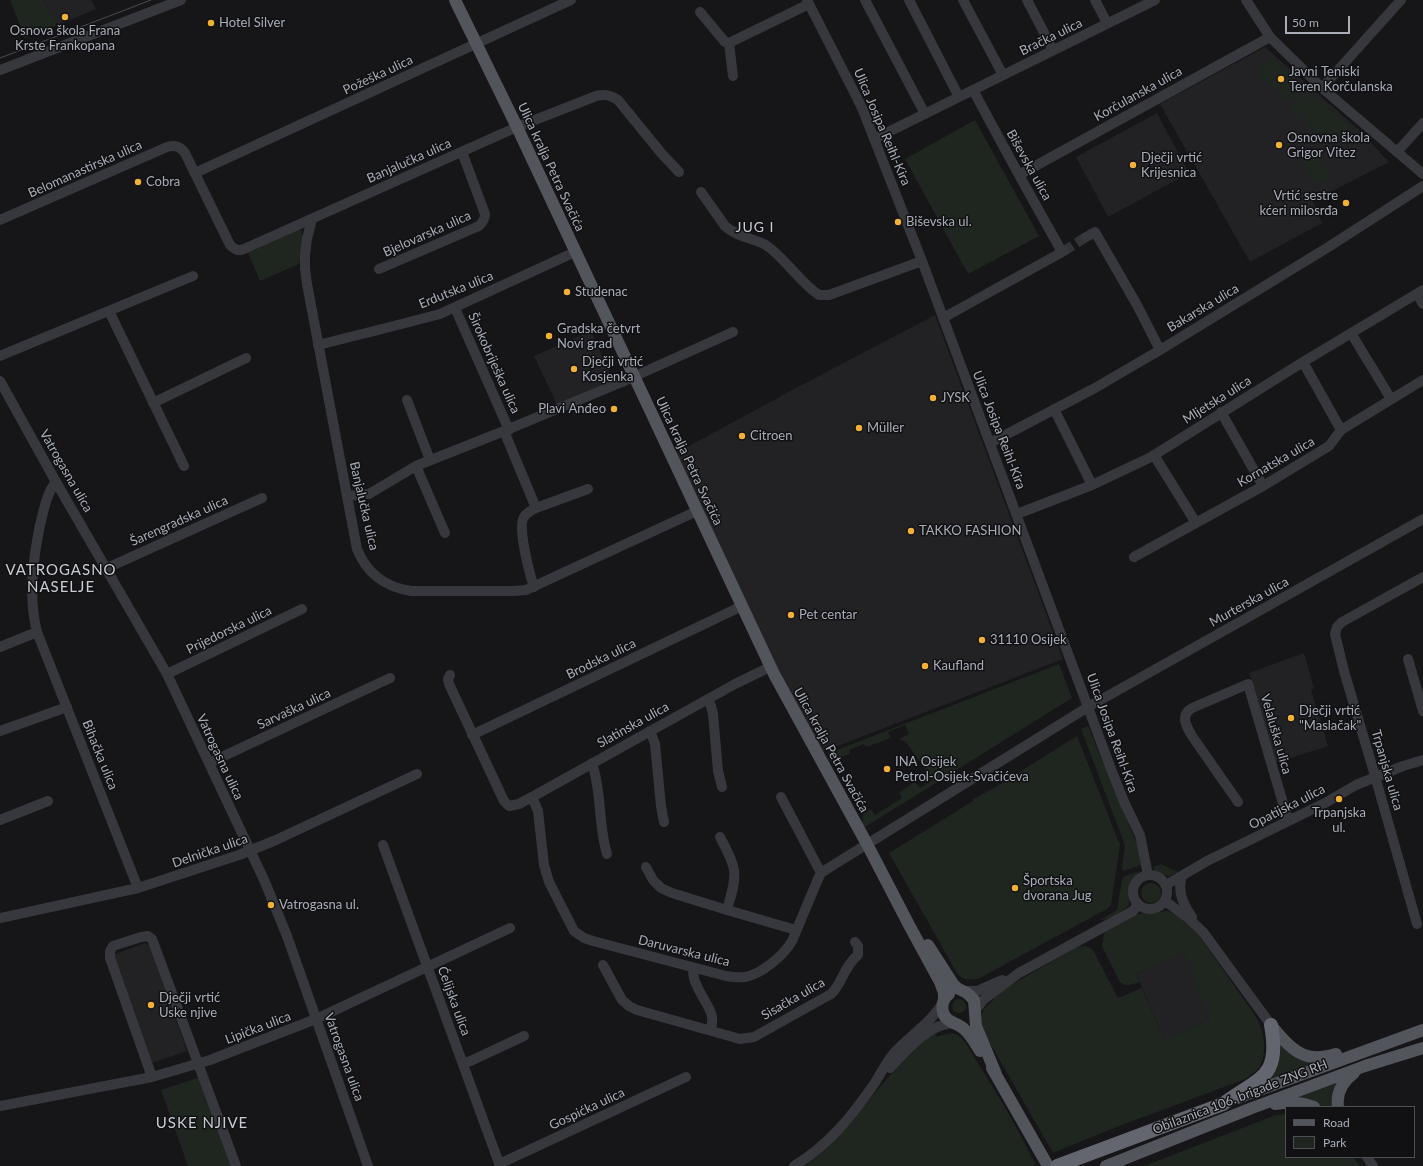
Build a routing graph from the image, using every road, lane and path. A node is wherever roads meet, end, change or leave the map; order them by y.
1 (181, 0) edge
2 (455, 0) edge
3 (572, 0) edge
4 (865, 0) edge
5 (909, 0) edge
6 (963, 0) edge
7 (1027, 0) edge
8 (1095, 0) edge
9 (1155, 0) edge
10 (1246, 0) edge
11 (1401, 0) edge
12 (808, 2) edge
13 (700, 12) dead end
14 (1107, 24) junction
15 (1270, 37) junction
16 (729, 43) junction
17 (476, 44) junction
18 (1053, 50) junction
19 (0, 70) edge
20 (1003, 75) junction
21 (733, 76) dead end
22 (1322, 88) junction
23 (973, 90) junction
24 (960, 97) junction
25 (925, 114) junction
26 (1423, 123) edge
27 (517, 127) junction
28 (874, 139) junction
29 (462, 152) junction
30 (1397, 152) junction
31 (679, 172) dead end
32 (195, 173) junction
33 (1019, 174) junction
34 (1423, 174) edge
35 (1423, 186) edge
36 (701, 192) dead end
37 (312, 219) junction
38 (0, 220) edge
39 (1086, 237) dead end
40 (575, 252) junction
41 (922, 261) junction
42 (379, 269) dead end
43 (192, 276) dead end
44 (1420, 292) edge
45 (1423, 304) edge
46 (455, 308) junction
47 (109, 311) junction
48 (943, 318) junction
49 (733, 332) dead end
50 (1351, 333) junction
51 (318, 345) junction
52 (1160, 350) junction
53 (0, 356) edge
54 (246, 358) dead end
55 (1303, 362) junction
56 (634, 377) junction
57 (1423, 380) edge
58 (0, 381) edge
59 (1391, 399) junction
60 (407, 400) dead end
61 (153, 403) junction
62 (1054, 409) junction
63 (1221, 412) junction
64 (507, 430) junction
65 (1341, 430) junction
66 (990, 443) junction
67 (1154, 455) junction
68 (430, 460) junction
69 (184, 466) dead end
70 (416, 466) junction
71 (56, 482) junction
72 (1092, 485) junction
73 (1264, 486) junction
74 (588, 489) dead end
75 (347, 496) junction
76 (262, 498) dead end
77 (536, 508) junction
78 (697, 511) junction
79 (1017, 514) junction
80 (1423, 519) edge
81 (1196, 523) junction
82 (445, 533) dead end
83 (1134, 557) dead end
84 (107, 568) junction
85 (1423, 577) edge
86 (534, 587) junction
87 (742, 606) junction
88 (302, 609) dead end
89 (37, 632) junction
90 (0, 647) edge
91 (1408, 659) dead end
92 (770, 667) junction
93 (167, 674) junction
94 (450, 675) dead end
95 (390, 678) dead end
96 (708, 699) junction
97 (67, 707) junction
98 (1088, 707) junction
99 (1423, 711) edge
100 (0, 731) edge
101 (650, 731) junction
102 (472, 735) junction
103 (1423, 760) edge
104 (209, 763) junction
105 (592, 763) junction
106 (417, 774) dead end
107 (1375, 776) junction
108 (722, 787) dead end
109 (532, 797) junction
110 (781, 797) dead end
111 (48, 802) dead end
112 (1238, 802) dead end
113 (1, 818) edge
114 (1289, 820) junction
115 (664, 822) dead end
116 (720, 837) dead end
117 (867, 844) junction
118 (384, 845) dead end
119 (250, 851) junction
120 (607, 854) dead end
121 (646, 867) dead end
122 (821, 873) junction
123 (1148, 876) junction
124 (1182, 876) junction
125 (888, 883) junction
126 (1166, 885) junction
127 (138, 888) junction
128 (1165, 901) junction
129 (1138, 904) junction
130 (727, 910) junction
131 (0, 918) edge
132 (1417, 924) dead end
133 (1197, 926) junction
134 (510, 928) dead end
135 (796, 930) junction
136 (856, 942) dead end
137 (603, 965) dead end
138 (428, 966) junction
139 (693, 968) junction
140 (1019, 973) junction
141 (963, 991) junction
142 (944, 1000) junction
143 (975, 1011) junction
144 (316, 1019) junction
145 (955, 1023) junction
146 (1271, 1025) junction
147 (710, 1030) junction
148 (1423, 1030) edge
149 (524, 1036) dead end
150 (1372, 1048) junction
151 (1423, 1048) edge
152 (199, 1063) junction
153 (464, 1064) junction
154 (1365, 1066) junction
155 (996, 1074) junction
156 (152, 1077) junction
157 (686, 1077) dead end
158 (874, 1084) junction
159 (1223, 1104) junction
160 (0, 1106) edge
161 (1310, 1106) edge
162 (1338, 1106) edge
163 (1252, 1108) junction
164 (1368, 1158) edge
165 (500, 1165) edge
166 (236, 1166) edge
167 (368, 1166) edge
168 (794, 1166) edge
169 (1048, 1166) edge
170 (1057, 1166) edge
171 (1106, 1166) edge
172 (1374, 1166) edge

1 - 19 street
2 - 17 main road, Ulica kralja Petra Svačića
3 - 17 street, Požeška ulica
4 - 25 street
5 - 24 street
6 - 20 street
7 - 18 street
8 - 14 street
9 - 14 street, Bračka ulica
10 - 15 street
11 - 22 street
12 - 16 street
12 - 28 street, Ulica Josipa Reihl-Kira
13 - 16 street
14 - 18 street, Bračka ulica
15 - 22 street
15 - 33 street, Korčulanska ulica
16 - 21 street
17 - 27 main road, Ulica kralja Petra Svačića
17 - 32 street, Požeška ulica
18 - 20 street, Bračka ulica
20 - 23 street, Bračka ulica
22 - 30 street
23 - 24 street, Bračka ulica
23 - 33 street, Biševska ulica
24 - 25 street, Bračka ulica
25 - 28 street, Bračka ulica
26 - 30 street
27 - 29 street, Banjalučka ulica
27 - 31 street, Banjalučka ulica
27 - 40 main road, Ulica kralja Petra Svačića
28 - 41 street, Ulica Josipa Reihl-Kira
29 - 37 street, Banjalučka ulica
29 - 42 street, Bjelovarska ulica
30 - 34 street
32 - 37 street, Banjalučka ulica
32 - 38 street, Belomanastirska ulica
33 - 48 street, Biševska ulica
35 - 52 street, Bakarska ulica
36 - 41 street
37 - 51 street, Banjalučka ulica
39 - 52 street
40 - 46 street, Erdutska ulica
40 - 56 main road, Ulica kralja Petra Svačića
41 - 48 street, Ulica Josipa Reihl-Kira
43 - 47 street
44 - 45 street
44 - 50 street, Mljetska ulica
46 - 51 street, Erdutska ulica
46 - 64 street, Širokobriješka ulica
47 - 53 street
47 - 61 street
48 - 66 street, Ulica Josipa Reihl-Kira
49 - 56 street, Širokobriješka ulica
50 - 55 street, Mljetska ulica
50 - 59 street
51 - 75 street, Banjalučka ulica
52 - 62 street, Bakarska ulica
54 - 61 street
55 - 63 street, Mljetska ulica
55 - 65 street
56 - 64 street, Širokobriješka ulica
56 - 78 main road, Ulica kralja Petra Svačića
57 - 59 street, Kornatska ulica
58 - 71 street, Vatrogasna ulica
59 - 65 street, Kornatska ulica
60 - 68 street
61 - 69 street
62 - 66 street, Bakarska ulica
62 - 72 street
63 - 67 street, Mljetska ulica
63 - 73 street
64 - 68 street, Širokobriješka ulica
64 - 77 street
65 - 73 street, Kornatska ulica
66 - 79 street, Ulica Josipa Reihl-Kira
67 - 72 street, Mljetska ulica
67 - 81 street
68 - 70 street, Širokobriješka ulica
70 - 75 street, Širokobriješka ulica
70 - 82 street
71 - 84 street, Vatrogasna ulica
71 - 89 street, Bihačka ulica
72 - 79 street, Mljetska ulica
73 - 81 street, Kornatska ulica
74 - 77 street
75 - 86 street, Banjalučka ulica
76 - 84 street, Šarengradska ulica
77 - 86 street
78 - 86 street, Banjalučka ulica
78 - 87 main road, Ulica kralja Petra Svačića
79 - 98 street, Ulica Josipa Reihl-Kira
80 - 98 street, Murterska ulica
81 - 83 street, Kornatska ulica
84 - 93 street, Vatrogasna ulica
85 - 107 street, Trpanjska ulica
87 - 92 main road, Ulica kralja Petra Svačića
87 - 102 street, Brodska ulica
88 - 93 street, Prijedorska ulica
89 - 90 street
89 - 97 street, Bihačka ulica
91 - 99 street
92 - 96 street, Slatinska ulica
92 - 117 main road, Ulica kralja Petra Svačića
93 - 104 street, Vatrogasna ulica
94 - 102 street
95 - 104 street, Sarvaška ulica
96 - 101 street, Slatinska ulica
96 - 108 street
97 - 100 street
97 - 127 street, Bihačka ulica
98 - 117 street, Murterska ulica
98 - 123 street, Ulica Josipa Reihl-Kira
101 - 105 street, Slatinska ulica
101 - 115 street
102 - 109 street, Slatinska ulica
103 - 107 street, Opatijska ulica
104 - 119 street, Vatrogasna ulica
105 - 109 street, Slatinska ulica
105 - 120 street
106 - 119 street, Delnička ulica
107 - 114 street, Opatijska ulica
107 - 132 street, Trpanjska ulica
109 - 139 street, Daruvarska ulica
110 - 122 street
111 - 113 street
112 - 114 street, Velaluška ulica
114 - 124 street, Opatijska ulica
116 - 130 street
117 - 122 street
117 - 125 main road, Ulica kralja Petra Svačića
118 - 138 street, Ćelijska ulica
119 - 127 street, Delnička ulica
119 - 144 street, Vatrogasna ulica
121 - 130 street
122 - 135 street, Daruvarska ulica
123 - 126 street
123 - 129 street
124 - 126 street, Opatijska ulica
124 - 133 street
125 - 141 main road, Ulica kralja Petra Svačića
125 - 142 main road, Ulica kralja Petra Svačića
126 - 128 street
127 - 131 street, Delnička ulica
128 - 129 street
128 - 133 street
129 - 140 street
130 - 135 street
133 - 146 street
134 - 138 street, Lipička ulica
135 - 139 street, Daruvarska ulica
136 - 147 street, Sisačka ulica
137 - 147 street, Sisačka ulica
138 - 144 street, Lipička ulica
138 - 153 street, Ćelijska ulica
139 - 147 street
140 - 141 street
140 - 143 street
141 - 142 main road
141 - 143 main road
142 - 145 main road
142 - 158 street
143 - 145 main road
143 - 155 main road
144 - 152 street, Lipička ulica
144 - 167 street, Vatrogasna ulica
145 - 155 main road
145 - 158 street
146 - 150 main road
146 - 159 highway
148 - 150 main road, Obilaznica 106. brigade ZNG RH
149 - 153 street
150 - 159 main road, Obilaznica 106. brigade ZNG RH
151 - 154 main road, Obilaznica 106. brigade ZNG RH
152 - 156 street, Lipička ulica
152 - 156 street
152 - 166 street
153 - 165 street, Ćelijska ulica
154 - 162 main road
154 - 163 main road, Obilaznica 106. brigade ZNG RH
155 - 169 main road
156 - 160 street, Lipička ulica
157 - 165 street, Gospićka ulica
158 - 168 street
159 - 170 highway, Obilaznica 106. brigade ZNG RH
161 - 163 main road
163 - 171 main road, Obilaznica 106. brigade ZNG RH
164 - 172 street

